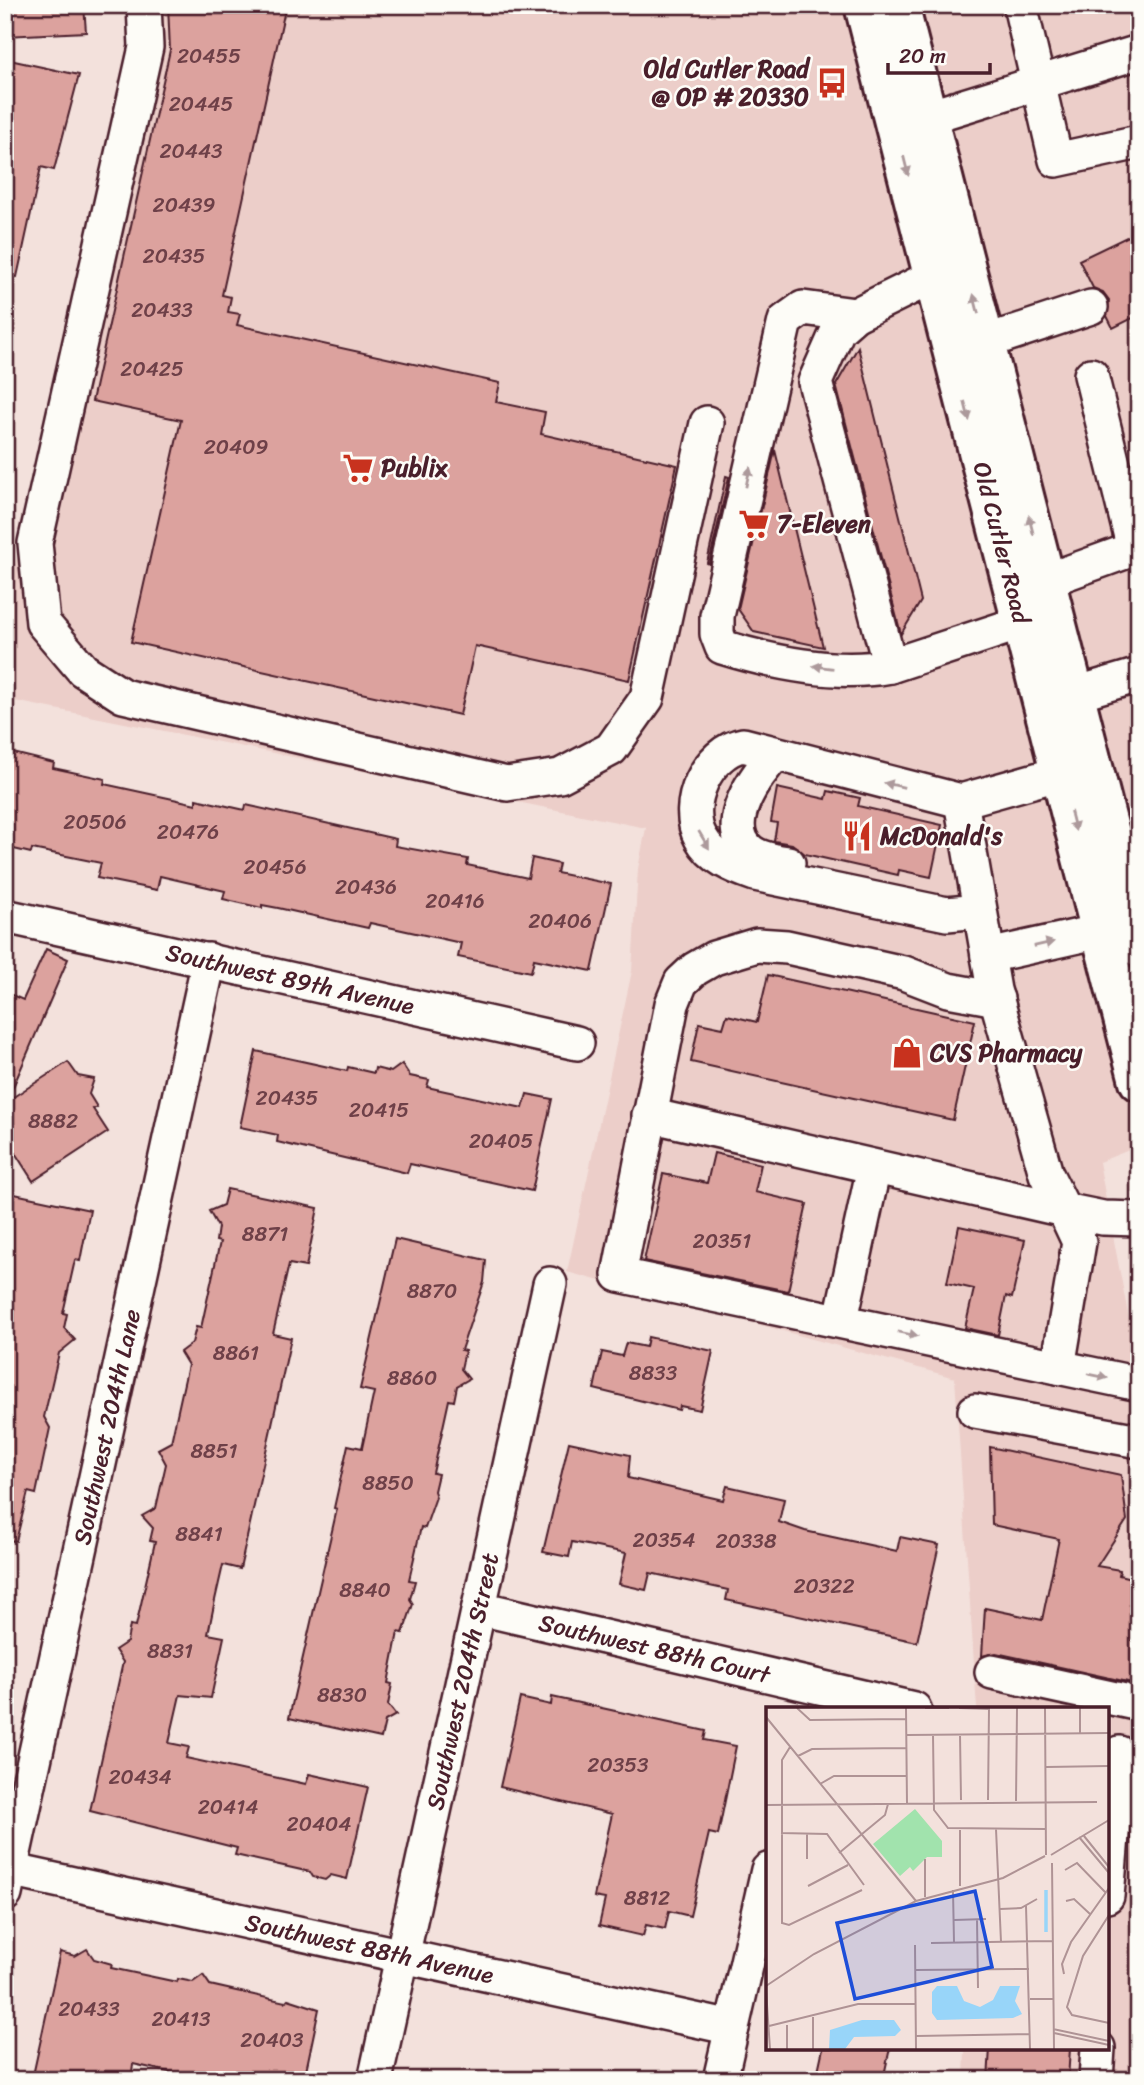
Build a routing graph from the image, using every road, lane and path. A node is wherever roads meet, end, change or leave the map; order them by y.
1 (144, 5) edge
2 (864, 5) edge
3 (899, 5) edge
4 (1020, 5) edge
5 (1139, 52) edge
6 (1040, 83) junction
7 (911, 121) junction
8 (1139, 142) edge
9 (950, 271) junction
10 (1091, 307) dead end
11 (855, 315) junction
12 (969, 347) junction
13 (1091, 375) dead end
14 (707, 423) dead end
15 (1136, 548) edge
16 (1040, 606) junction
17 (890, 666) junction
18 (1139, 675) edge
19 (1058, 699) junction
20 (776, 754) junction
21 (1077, 768) junction
22 (961, 801) junction
23 (1116, 875) edge
24 (921, 909) junction
25 (979, 911) junction
26 (5, 916) edge
27 (1101, 931) junction
28 (1139, 947) edge
29 (988, 956) junction
30 (209, 960) junction
31 (997, 999) junction
32 (577, 1043) dead end
33 (1139, 1081) edge
34 (649, 1115) junction
35 (874, 1167) junction
36 (1064, 1210) junction
37 (1139, 1219) edge
38 (550, 1284) dead end
39 (841, 1319) junction
40 (1058, 1367) junction
41 (1139, 1384) edge
42 (975, 1411) dead end
43 (1139, 1441) edge
44 (479, 1608) junction
45 (992, 1672) dead end
46 (806, 1697) edge
47 (1065, 1699) edge
48 (1139, 1704) edge
49 (896, 1707) edge
50 (1121, 1754) edge
51 (1109, 1876) edge
52 (7, 1878) edge
53 (766, 1879) edge
54 (403, 1956) junction
55 (732, 2028) junction
56 (1098, 2050) edge
57 (375, 2080) edge
58 (720, 2080) edge
59 (1096, 2080) edge

1 - 14 street
2 - 7 main road, Old Cutler Road
3 - 7 main road, Old Cutler Road
4 - 6 street
5 - 6 street
6 - 7 street
6 - 8 street
7 - 9 main road, Old Cutler Road
9 - 11 street
9 - 12 main road, Old Cutler Road
10 - 12 street
11 - 17 street
17 -> 11 street
12 - 16 main road, Old Cutler Road
13 - 15 street
15 - 16 street
16 - 17 street
16 - 19 main road, Old Cutler Road
18 - 19 street
19 - 21 main road, Old Cutler Road
22 -> 20 street
20 - 24 street
20 -> 24 street
21 - 22 street
21 - 23 main road, Old Cutler Road
22 - 25 street
23 - 27 main road, Old Cutler Road
23 - 28 main road, Old Cutler Road
24 - 25 street
25 - 29 street
26 - 30 street, Southwest 89th Avenue
29 -> 27 street
27 - 33 main road, Old Cutler Road
29 - 31 street
30 - 32 street, Southwest 89th Avenue
30 - 52 street, Southwest 204th Lane
31 - 34 street
31 - 36 street
34 - 35 street
34 - 39 street
35 - 36 street
35 - 39 street
36 - 37 street
36 - 40 street
38 - 44 street, Southwest 204th Street
39 -> 40 street
40 -> 41 street
42 - 43 street
44 - 46 street, Southwest 88th Court
44 - 54 street, Southwest 204th Street
45 - 47 street
46 - 49 street, Southwest 88th Court
47 - 48 street
50 - 51 street
52 - 54 street, Southwest 88th Avenue
53 - 55 street
54 - 55 street, Southwest 88th Avenue
54 - 57 street, Southwest 204th Street
55 - 58 street
56 - 59 street

